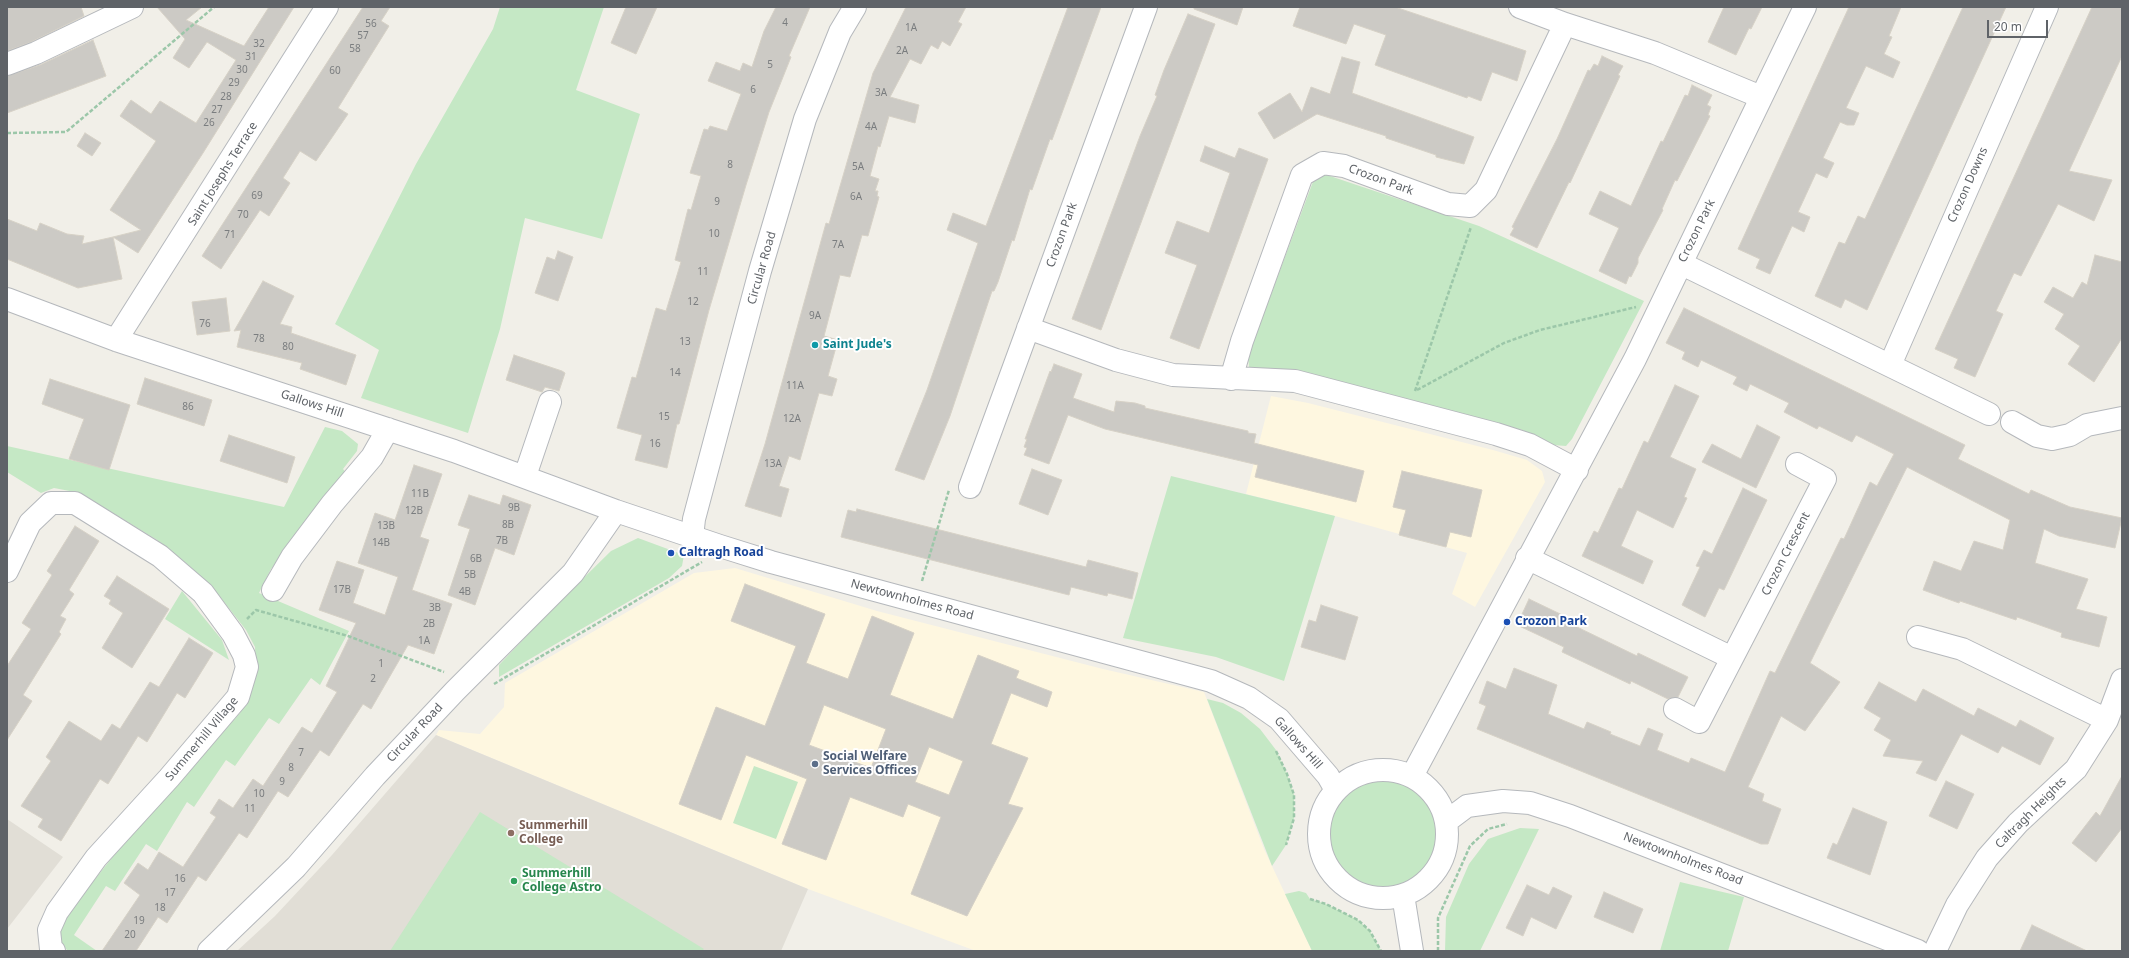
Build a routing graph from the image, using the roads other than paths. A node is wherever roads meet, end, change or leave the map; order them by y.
1 (132, 7) edge
2 (327, 7) edge
3 (855, 7) edge
4 (1146, 7) edge
5 (1520, 7) edge
6 (1805, 7) edge
7 (2047, 7) edge
8 (1565, 24) junction
9 (7, 64) edge
10 (1761, 98) junction
11 (1682, 264) junction
12 (7, 299) edge
13 (1028, 328) junction
14 (116, 340) junction
15 (1890, 365) junction
16 (1231, 379) junction
17 (550, 402) dead end
18 (1988, 414) dead end
19 (2122, 418) edge
20 (2012, 422) dead end
21 (388, 429) junction
22 (1797, 464) dead end
23 (1577, 470) junction
24 (525, 476) junction
25 (970, 487) road end
26 (616, 511) junction
27 (692, 537) junction
28 (1527, 558) junction
29 (7, 571) edge
30 (273, 590) dead end
31 (1918, 638) dead end
32 (1732, 658) junction
33 (2122, 680) edge
34 (1211, 681) joint
35 (1675, 709) dead end
36 (2107, 720) junction
37 (1412, 776) junction
38 (1336, 790) junction
39 (1447, 821) junction
40 (1403, 895) junction
41 (54, 951) edge
42 (209, 951) edge
43 (1412, 951) edge
44 (1918, 951) edge
45 (1935, 951) edge

1 - 9 street
2 - 14 street, Saint Josephs Terrace
3 - 27 street, Circular Road
4 - 13 street, Crozon Park
5 - 8 street
6 - 10 street, Crozon Park
7 - 15 street, Crozon Downs
8 - 10 street
8 - 16 street, Crozon Park
10 - 11 street, Crozon Park
11 - 15 street
11 - 23 street, Crozon Park
12 - 14 street, Gallows Hill
13 - 16 street
13 - 25 street, Crozon Park
14 - 21 street, Gallows Hill
15 - 18 street
16 - 23 street
17 - 24 street
19 - 20 street
21 - 24 street, Gallows Hill
21 - 30 street
22 - 32 street, Crozon Crescent
23 - 28 street, Crozon Park
24 - 26 street, Gallows Hill
26 - 27 street, Newtownholmes Road
26 - 42 street, Circular Road
27 - 34 street, Newtownholmes Road
28 - 32 street
28 - 37 street, Crozon Park
29 - 41 street, Summerhill Village
31 - 36 street
32 - 35 street, Crozon Crescent
33 - 36 street, Caltragh Heights
34 - 38 street, Gallows Hill
36 - 45 street, Caltragh Heights
37 - 38 street
37 - 39 street
38 - 40 street
39 - 40 street
39 - 44 street, Newtownholmes Road
40 - 43 street

